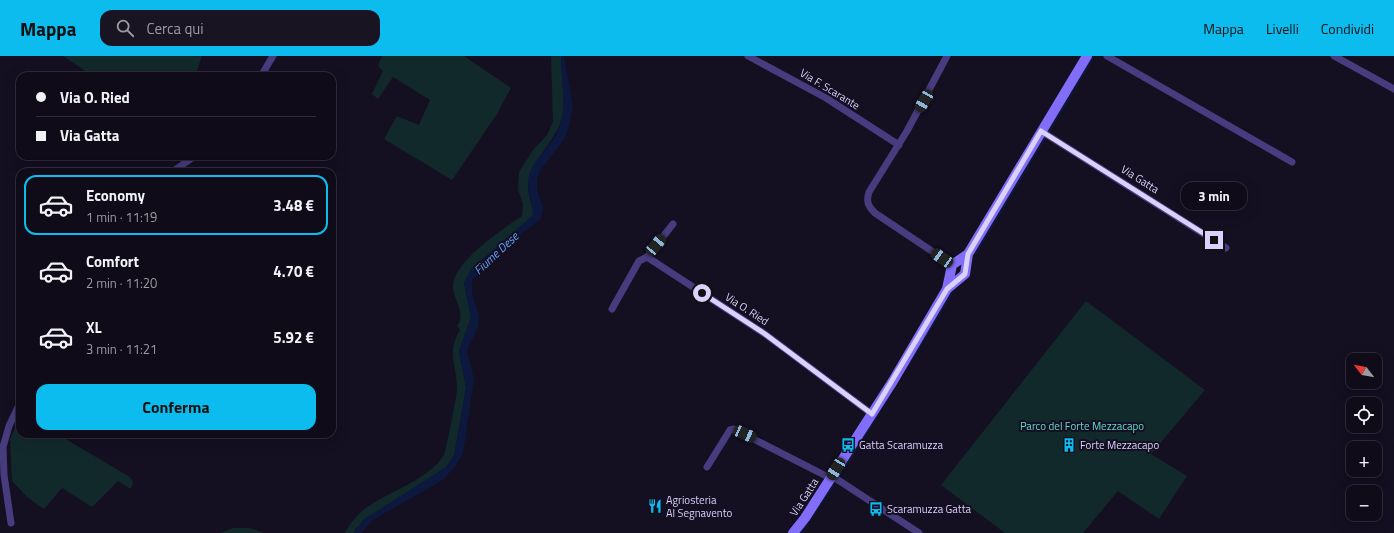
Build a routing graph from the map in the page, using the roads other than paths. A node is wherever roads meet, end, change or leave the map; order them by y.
1 (273, 56) edge
2 (748, 56) edge
3 (947, 56) edge
4 (1087, 56) edge
5 (1107, 56) edge
6 (1334, 56) edge
7 (263, 72) edge
8 (1394, 89) edge
9 (1045, 133) junction
10 (899, 145) junction
11 (189, 160) edge
12 (1292, 162) dead end
13 (178, 168) edge
14 (673, 224) dead end
15 (1226, 248) dead end
16 (648, 257) junction
17 (956, 269) junction
18 (612, 309) dead end
19 (16, 411) edge
20 (872, 414) junction
21 (708, 467) dead end
22 (2, 477) edge
23 (834, 479) junction
24 (11, 523) dead end
25 (793, 533) edge
26 (919, 533) edge

1 - 7 street
2 - 10 street, Via F. Scarante
3 - 10 street
4 - 9 street
5 - 12 street
6 - 8 street
9 - 15 street, Via Gatta
9 - 17 street
10 - 17 street
11 - 13 street
14 - 16 street
16 - 18 street
16 - 20 street, Via O. Ried
17 - 20 street, Via Gatta
19 - 22 street
20 - 23 street, Via Gatta
21 - 23 street
22 - 24 street
23 - 25 street, Via Gatta
23 - 26 street

